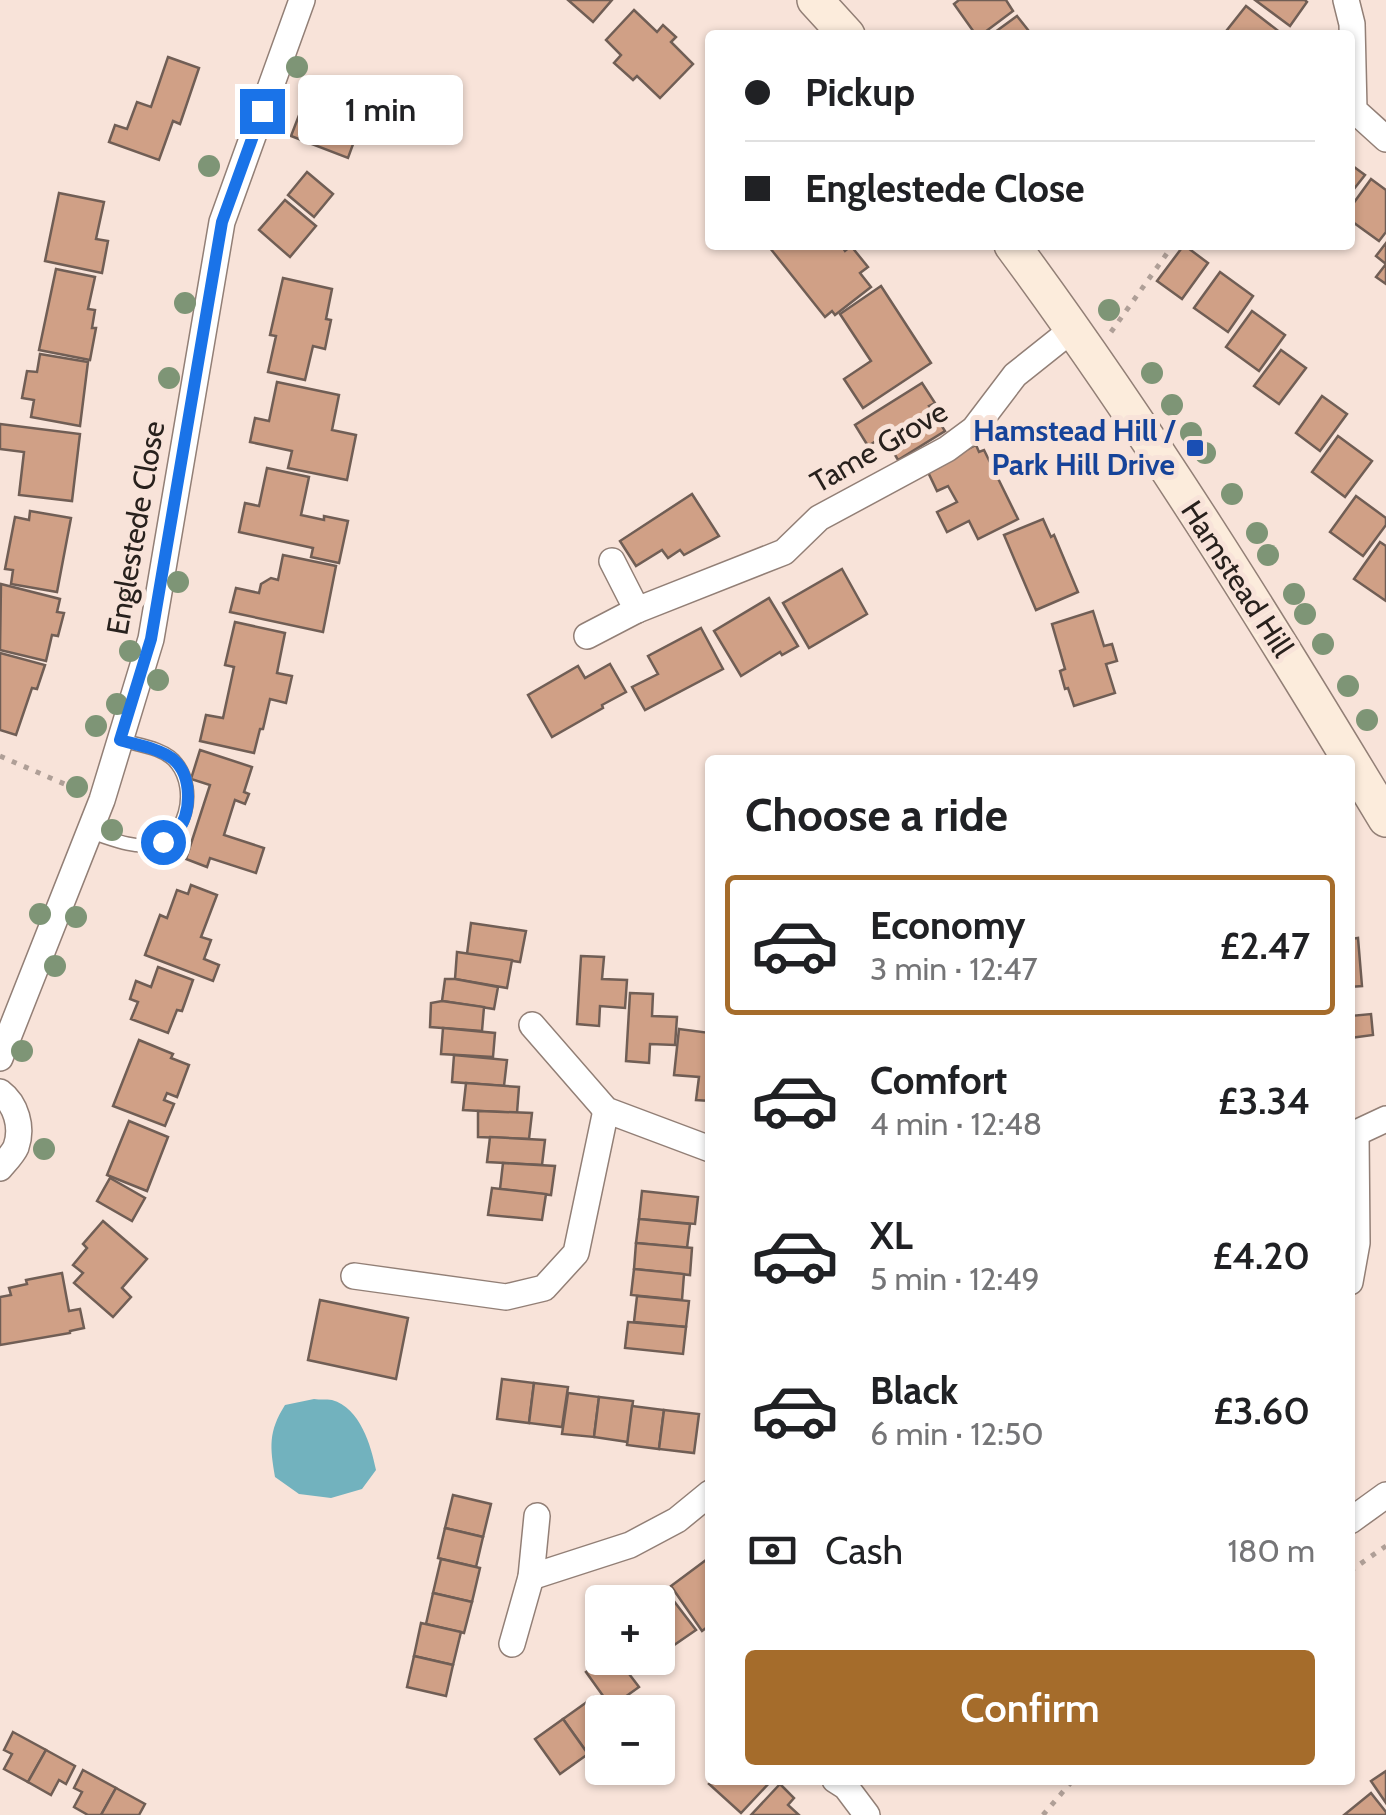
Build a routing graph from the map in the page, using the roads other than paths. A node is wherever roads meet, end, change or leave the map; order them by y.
1 (302, 0) edge
2 (816, 0) edge
3 (1346, 0) edge
4 (843, 30) edge
5 (1352, 30) edge
6 (1355, 111) edge
7 (1386, 139) edge
8 (1016, 250) edge
9 (1084, 342) junction
10 (612, 561) dead end
11 (637, 610) junction
12 (587, 636) dead end
13 (120, 740) junction
14 (1347, 755) edge
15 (1355, 768) edge
16 (1386, 819) edge
17 (89, 832) junction
18 (532, 1024) dead end
19 (0, 1058) edge
20 (0, 1092) edge
21 (606, 1110) junction
22 (1386, 1119) edge
23 (1355, 1132) edge
24 (705, 1147) edge
25 (0, 1168) edge
26 (1355, 1188) edge
27 (1355, 1254) edge
28 (354, 1276) dead end
29 (1386, 1495) edge
30 (705, 1497) edge
31 (537, 1516) dead end
32 (1355, 1518) edge
33 (532, 1577) junction
34 (512, 1644) dead end
35 (846, 1785) edge
36 (867, 1815) edge

1 - 13 street, Englestede Close
2 - 4 main road
3 - 5 street
6 - 7 street
8 - 9 main road, Hamstead Hill
9 - 11 street, Tame Grove
9 - 14 main road, Hamstead Hill
10 - 11 street
11 - 12 street, Tame Grove
13 - 17 street, Englestede Close
13 - 17 lane
15 - 16 main road, Hamstead Hill
17 - 19 street, Englestede Close
18 - 21 street
20 - 25 street
21 - 24 street
21 - 28 street
22 - 23 street
26 - 27 street
29 - 32 street
30 - 33 street
31 - 33 street
33 - 34 street
35 - 36 street

